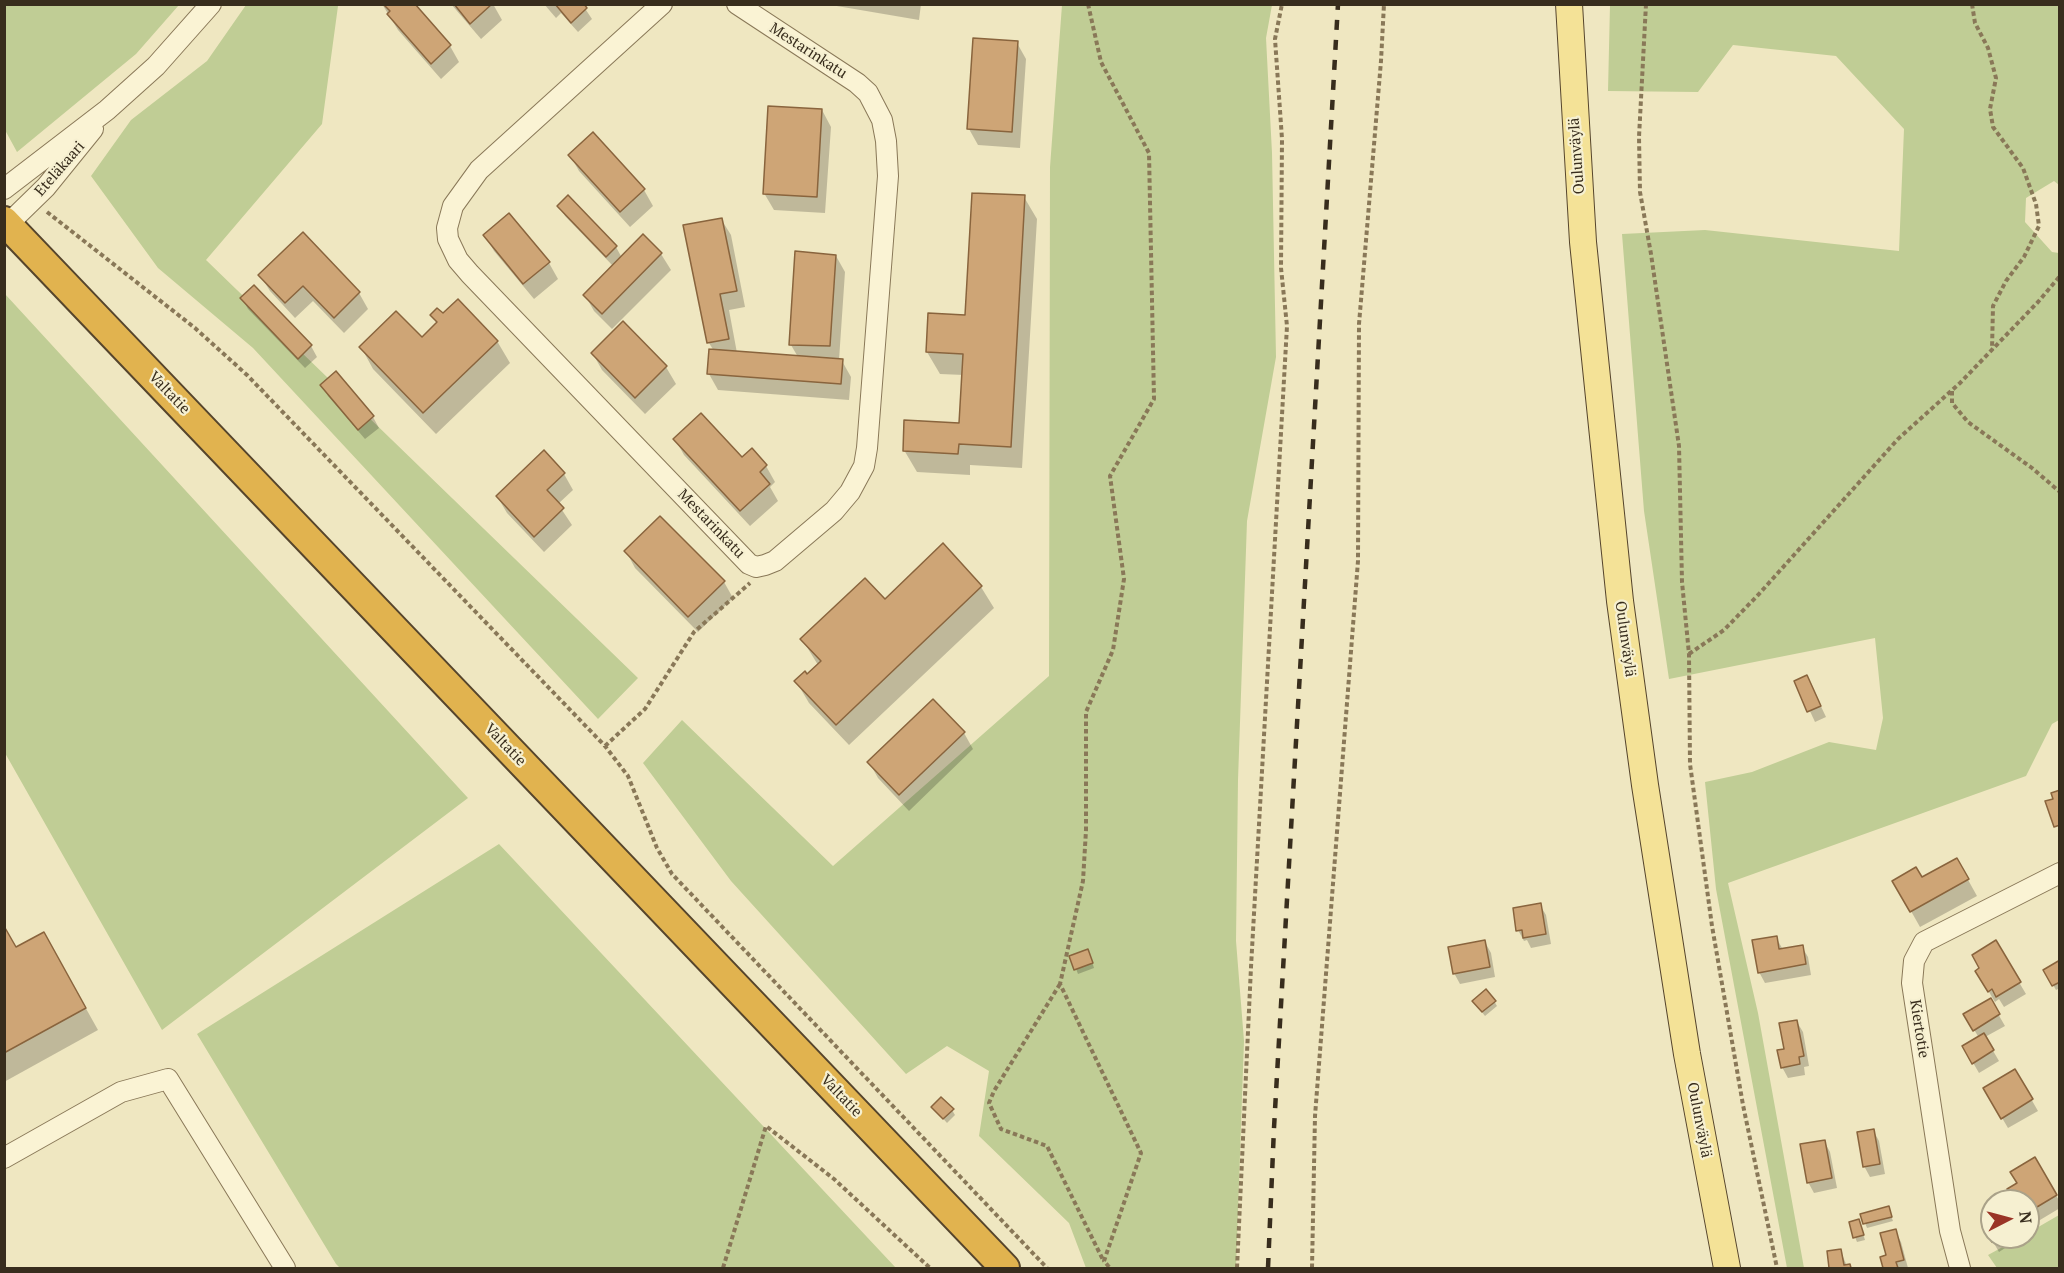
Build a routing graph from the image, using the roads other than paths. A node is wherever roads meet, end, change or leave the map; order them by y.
1 (211, 4) edge
2 (662, 4) edge
3 (737, 4) edge
4 (1569, 4) edge
5 (107, 110) junction
6 (4, 189) edge
7 (6, 222) edge
8 (2060, 873) edge
9 (4, 1158) edge
10 (285, 1269) edge
11 (1005, 1269) edge
12 (1727, 1269) edge
13 (1960, 1269) edge

1 - 5 street, Eteläkaari
2 - 3 street, Mestarinkatu
4 - 12 main road, Oulunväylä
5 - 6 street, Eteläkaari
5 - 7 street, Eteläkaari
7 - 11 highway, Valtatie
8 - 13 street, Kiertotie
9 - 10 street

